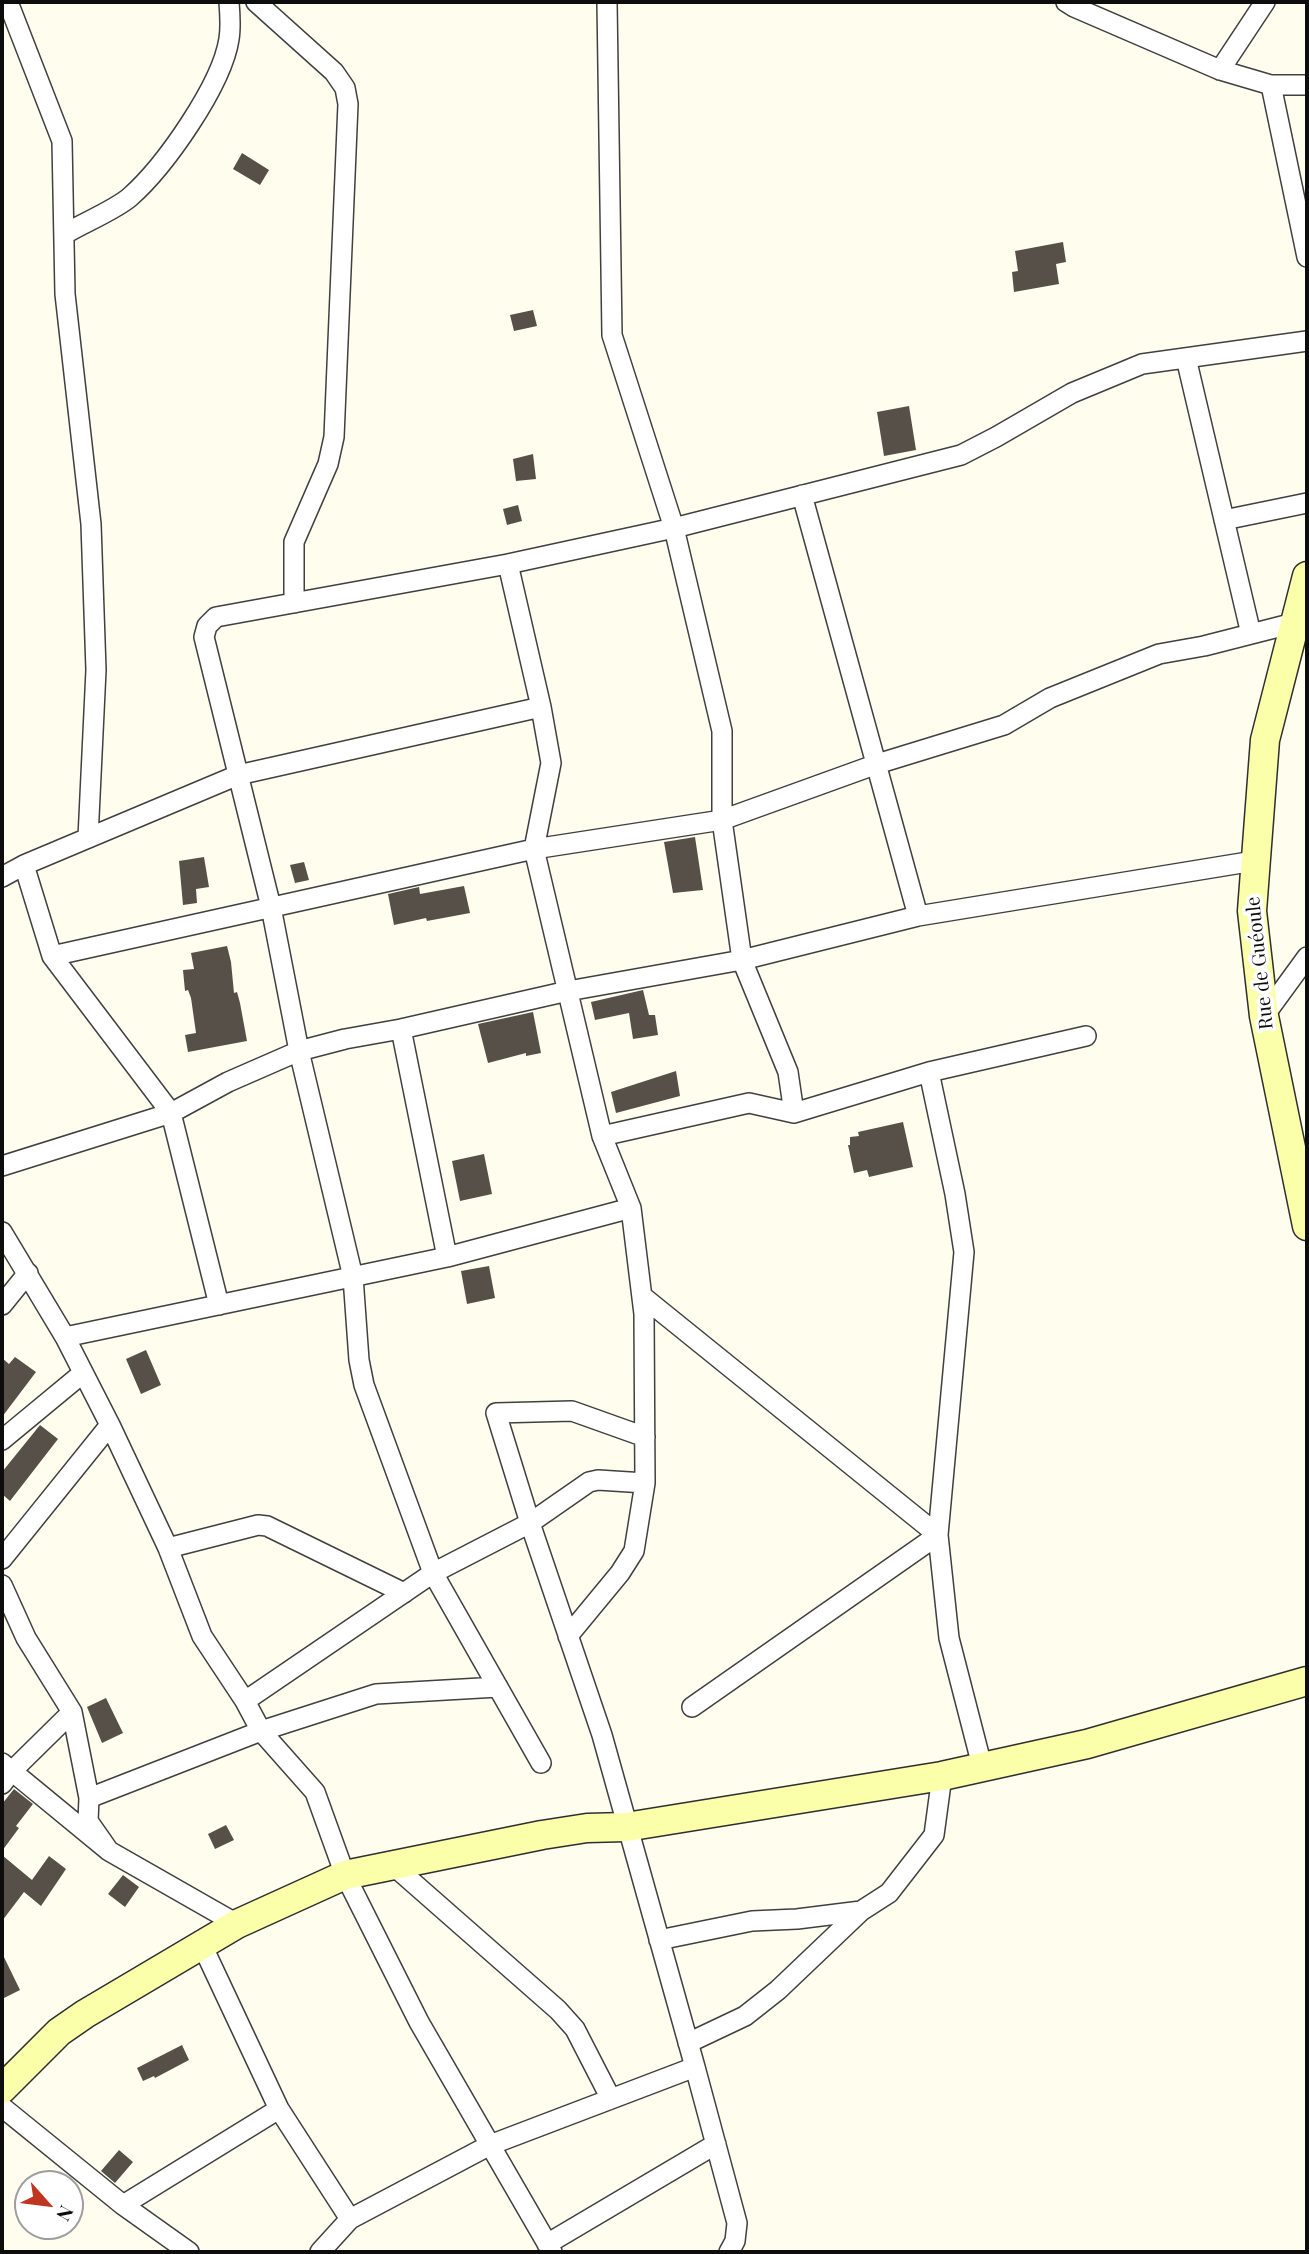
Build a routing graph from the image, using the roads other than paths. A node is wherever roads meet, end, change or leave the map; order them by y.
1 (8, 2) edge
2 (229, 2) edge
3 (256, 2) edge
4 (607, 2) edge
5 (1066, 2) edge
6 (1265, 2) edge
7 (1220, 70) junction
8 (1271, 85) junction
9 (1307, 85) edge
10 (65, 233) junction
11 (1307, 257) edge
12 (1307, 341) edge
13 (1186, 358) junction
14 (802, 495) junction
15 (1307, 503) edge
16 (1224, 520) junction
17 (674, 527) junction
18 (508, 564) junction
19 (1307, 576) edge
20 (294, 603) junction
21 (1294, 623) junction
22 (1251, 634) junction
23 (541, 707) junction
24 (877, 764) junction
25 (238, 775) junction
26 (722, 820) junction
27 (88, 838) junction
28 (534, 849) junction
29 (1254, 861) junction
30 (24, 865) junction
31 (2, 877) edge
32 (271, 907) junction
33 (918, 916) junction
34 (52, 956) junction
35 (1307, 957) edge
36 (742, 960) junction
37 (568, 991) junction
38 (1264, 1016) junction
39 (401, 1030) junction
40 (1086, 1036) dead end
41 (299, 1051) junction
42 (929, 1072) junction
43 (171, 1113) junction
44 (794, 1113) junction
45 (602, 1136) junction
46 (2, 1166) edge
47 (631, 1208) junction
48 (1307, 1226) edge
49 (2, 1232) edge
50 (447, 1257) junction
51 (28, 1273) junction
52 (354, 1277) junction
53 (5, 1296) edge
54 (642, 1296) junction
55 (219, 1305) junction
56 (65, 1337) junction
57 (82, 1373) junction
58 (110, 1425) junction
59 (645, 1437) junction
60 (2, 1440) edge
61 (645, 1483) junction
62 (530, 1523) junction
63 (938, 1535) junction
64 (168, 1548) junction
65 (2, 1559) edge
66 (433, 1573) junction
67 (2, 1585) edge
68 (404, 1593) junction
69 (568, 1636) junction
70 (1307, 1681) edge
71 (498, 1687) junction
72 (245, 1701) junction
73 (692, 1707) dead end
74 (72, 1712) junction
75 (261, 1731) junction
76 (541, 1763) dead end
77 (982, 1766) junction
78 (5, 1773) edge
79 (942, 1776) junction
80 (89, 1798) junction
81 (626, 1827) junction
82 (110, 1851) junction
83 (394, 1866) junction
84 (345, 1875) junction
85 (861, 1911) junction
86 (237, 1924) junction
87 (659, 1940) junction
88 (202, 1945) junction
89 (688, 2043) junction
90 (695, 2067) junction
91 (2, 2089) edge
92 (611, 2099) junction
93 (2, 2106) edge
94 (279, 2109) junction
95 (716, 2144) junction
96 (490, 2145) junction
97 (123, 2205) junction
98 (350, 2219) junction
99 (550, 2248) edge
100 (189, 2252) edge
101 (320, 2252) edge
102 (729, 2252) edge

1 - 10 street
2 - 10 street
3 - 20 street
4 - 17 street
5 - 7 street
6 - 7 street
7 - 8 street
8 - 9 street
8 - 11 street
10 - 27 street
12 - 13 street
13 - 14 street
13 - 16 street
14 - 17 street
14 - 24 street
15 - 16 street
16 - 22 street
17 - 18 street
17 - 26 street
18 - 20 street
18 - 23 street
19 - 21 street, Rue de Guéoule
20 - 25 street
21 - 22 street
21 - 29 street, Rue de Guéoule
22 - 24 street
23 - 25 street
23 - 28 street
24 - 26 street
24 - 33 street
25 - 27 street
25 - 32 street
26 - 28 street
26 - 36 street
27 - 30 street
28 - 32 street
28 - 37 street
29 - 33 street
29 - 38 street, Rue de Guéoule
30 - 31 street
30 - 34 street
32 - 34 street
32 - 41 street
33 - 36 street
34 - 43 street
35 - 38 street
36 - 37 street
36 - 44 street
37 - 39 street
37 - 45 street
38 - 48 street, Rue de Guéoule
39 - 41 street
39 - 50 street
40 - 42 street
41 - 43 street
41 - 52 street
42 - 44 street
42 - 63 street
43 - 46 street
43 - 55 street
44 - 45 street
45 - 47 street
47 - 50 street
47 - 54 street
49 - 51 street
50 - 52 street
51 - 53 street
51 - 56 street
52 - 55 street
52 - 66 street
54 - 59 street
54 - 63 street
55 - 56 street
56 - 57 street
57 - 58 street
57 - 60 street
58 - 64 street
58 - 65 street
59 - 61 street
59 - 62 street
61 - 62 street
61 - 69 street
62 - 66 street
62 - 69 street
63 - 73 street
63 - 77 street
64 - 68 street
64 - 72 street
66 - 68 street
66 - 71 street
67 - 74 street
68 - 72 street
69 - 81 street
70 - 77 street
71 - 75 street
71 - 76 street
72 - 75 street
74 - 78 street
74 - 80 street
75 - 80 street
75 - 84 street
77 - 79 street
78 - 82 street
79 - 81 street
79 - 85 street
80 - 82 street
81 - 83 street
81 - 87 street
82 - 86 street
83 - 84 street
83 - 92 street
84 - 86 street
84 - 96 street
85 - 87 street
85 - 89 street
86 - 88 street
87 - 89 street
88 - 91 street
88 - 94 street
89 - 90 street
90 - 92 street
90 - 95 street
92 - 96 street
93 - 97 street
94 - 97 street
94 - 98 street
95 - 99 street
95 - 102 street
96 - 98 street
96 - 99 street
97 - 100 street
98 - 101 street

